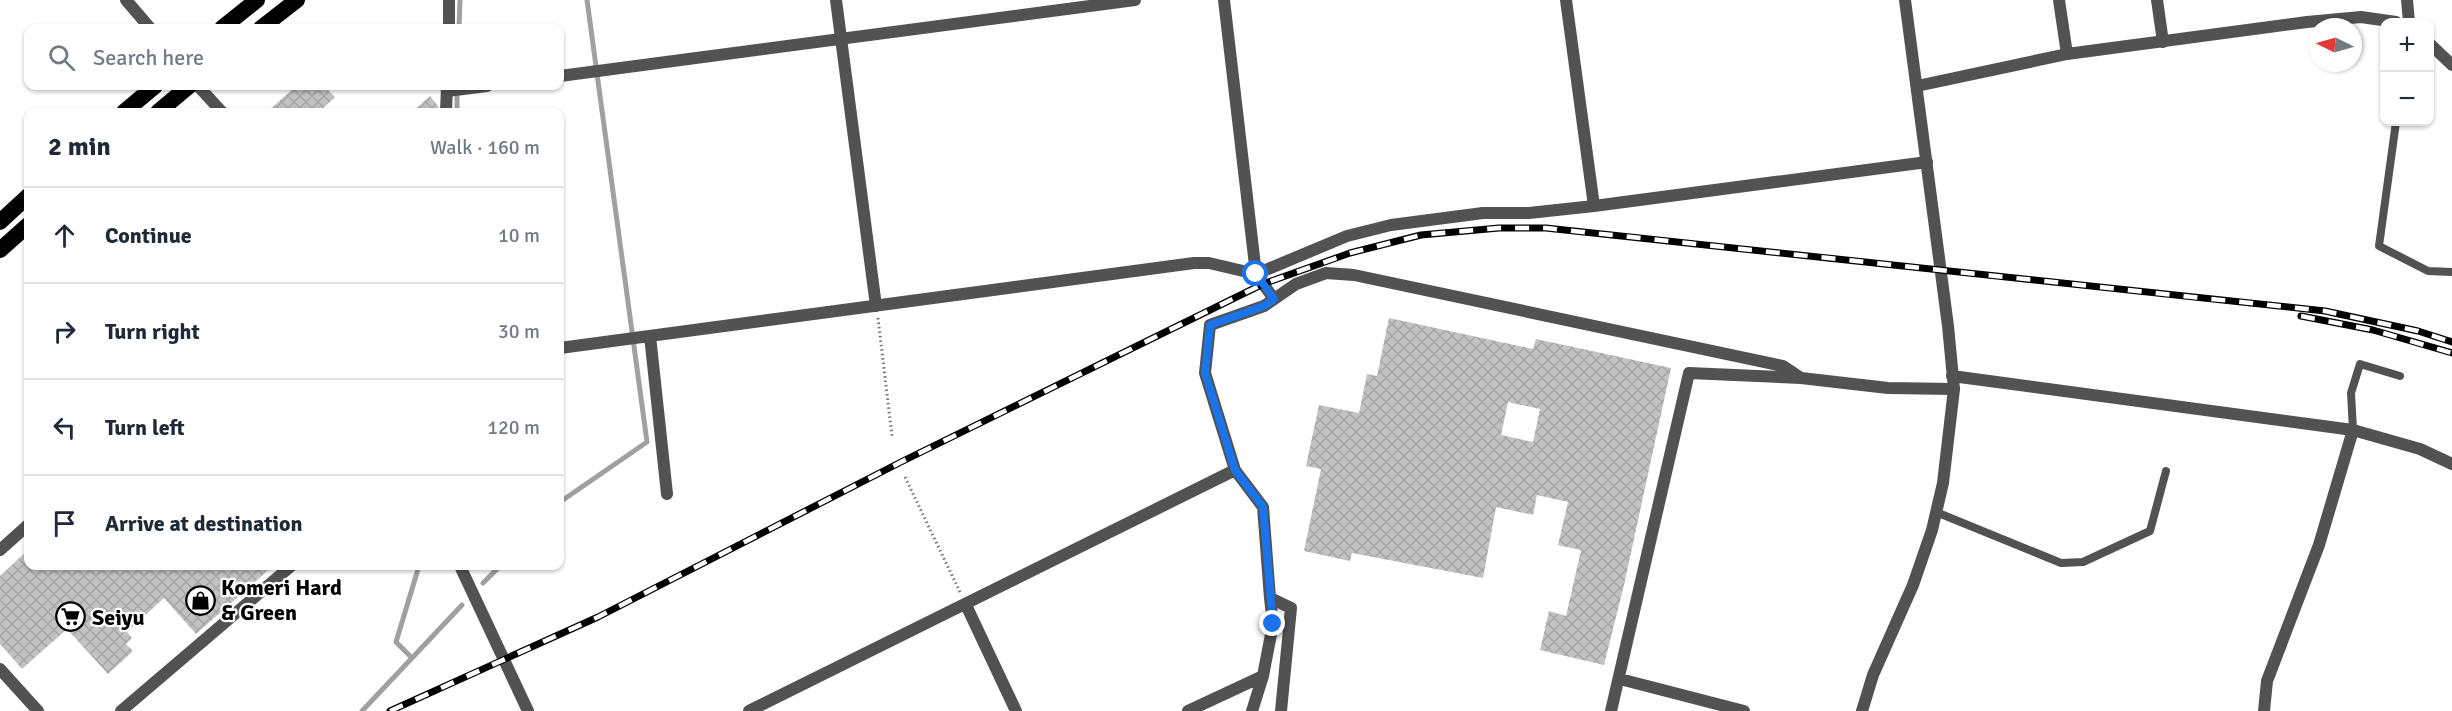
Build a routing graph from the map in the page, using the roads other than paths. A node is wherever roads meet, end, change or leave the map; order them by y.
1 (126, 0) edge
2 (257, 0) edge
3 (297, 0) edge
4 (449, 0) edge
5 (836, 0) edge
6 (1135, 0) edge
7 (1224, 0) edge
8 (1566, 0) edge
9 (1905, 0) edge
10 (2059, 0) edge
11 (2157, 0) edge
12 (2407, 0) edge
13 (2409, 18) edge
14 (2380, 21) edge
15 (147, 24) edge
16 (227, 24) edge
17 (266, 24) edge
18 (449, 24) edge
19 (843, 39) junction
20 (2163, 42) junction
21 (2434, 48) edge
22 (2067, 54) junction
23 (2452, 65) edge
24 (564, 75) edge
25 (1917, 86) junction
26 (150, 90) edge
27 (184, 90) edge
28 (202, 90) edge
29 (453, 90) edge
30 (129, 108) edge
31 (163, 108) edge
32 (218, 108) edge
33 (447, 108) edge
34 (2395, 126) edge
35 (1927, 162) junction
36 (24, 200) edge
37 (1594, 206) junction
38 (0, 222) edge
39 (24, 229) edge
40 (0, 250) edge
41 (2452, 272) edge
42 (1256, 274) junction
43 (1274, 299) junction
44 (876, 306) junction
45 (638, 337) junction
46 (564, 347) edge
47 (2400, 376) dead end
48 (1801, 378) junction
49 (1953, 382) junction
50 (2353, 430) junction
51 (2452, 464) edge
52 (1235, 470) junction
53 (2166, 471) dead end
54 (667, 494) dead end
55 (1936, 512) junction
56 (24, 529) edge
57 (0, 550) edge
58 (286, 570) edge
59 (462, 570) edge
60 (1270, 598) junction
61 (966, 605) junction
62 (0, 669) edge
63 (1263, 676) junction
64 (1620, 679) junction
65 (38, 711) edge
66 (121, 711) edge
67 (528, 711) edge
68 (749, 711) edge
69 (1016, 711) edge
70 (1188, 711) edge
71 (1252, 711) edge
72 (1281, 711) edge
73 (1611, 711) edge
74 (1744, 711) edge
75 (1862, 711) edge
76 (2264, 711) edge

1 - 15 street
2 - 16 highway
3 - 17 highway
4 - 18 street
5 - 19 street
6 - 19 street
7 - 42 street
8 - 37 street
9 - 25 street
10 - 22 street
11 - 20 street
12 - 13 street
14 - 20 street
19 - 24 street
19 - 44 street
20 - 22 street
21 - 23 street
22 - 25 street
25 - 35 street
26 - 30 highway
27 - 31 highway
28 - 32 street
29 - 33 street
34 - 41 lane
35 - 37 street
35 - 49 street
36 - 38 highway
37 - 42 street
39 - 40 highway
42 - 43 street
42 - 44 street
43 - 48 street
43 - 52 street
44 - 45 street
45 - 46 street
45 - 54 street
47 - 50 lane
48 - 49 street
48 - 64 street
49 - 50 street
49 - 55 street
50 - 51 street
50 - 76 street
52 - 60 street
52 - 61 street
53 - 55 lane
55 - 75 street
56 - 57 street
58 - 66 street
59 - 67 street
60 - 63 street
60 - 72 street
61 - 68 street
61 - 69 street
62 - 65 street
63 - 70 street
63 - 71 street
64 - 73 street
64 - 74 street

